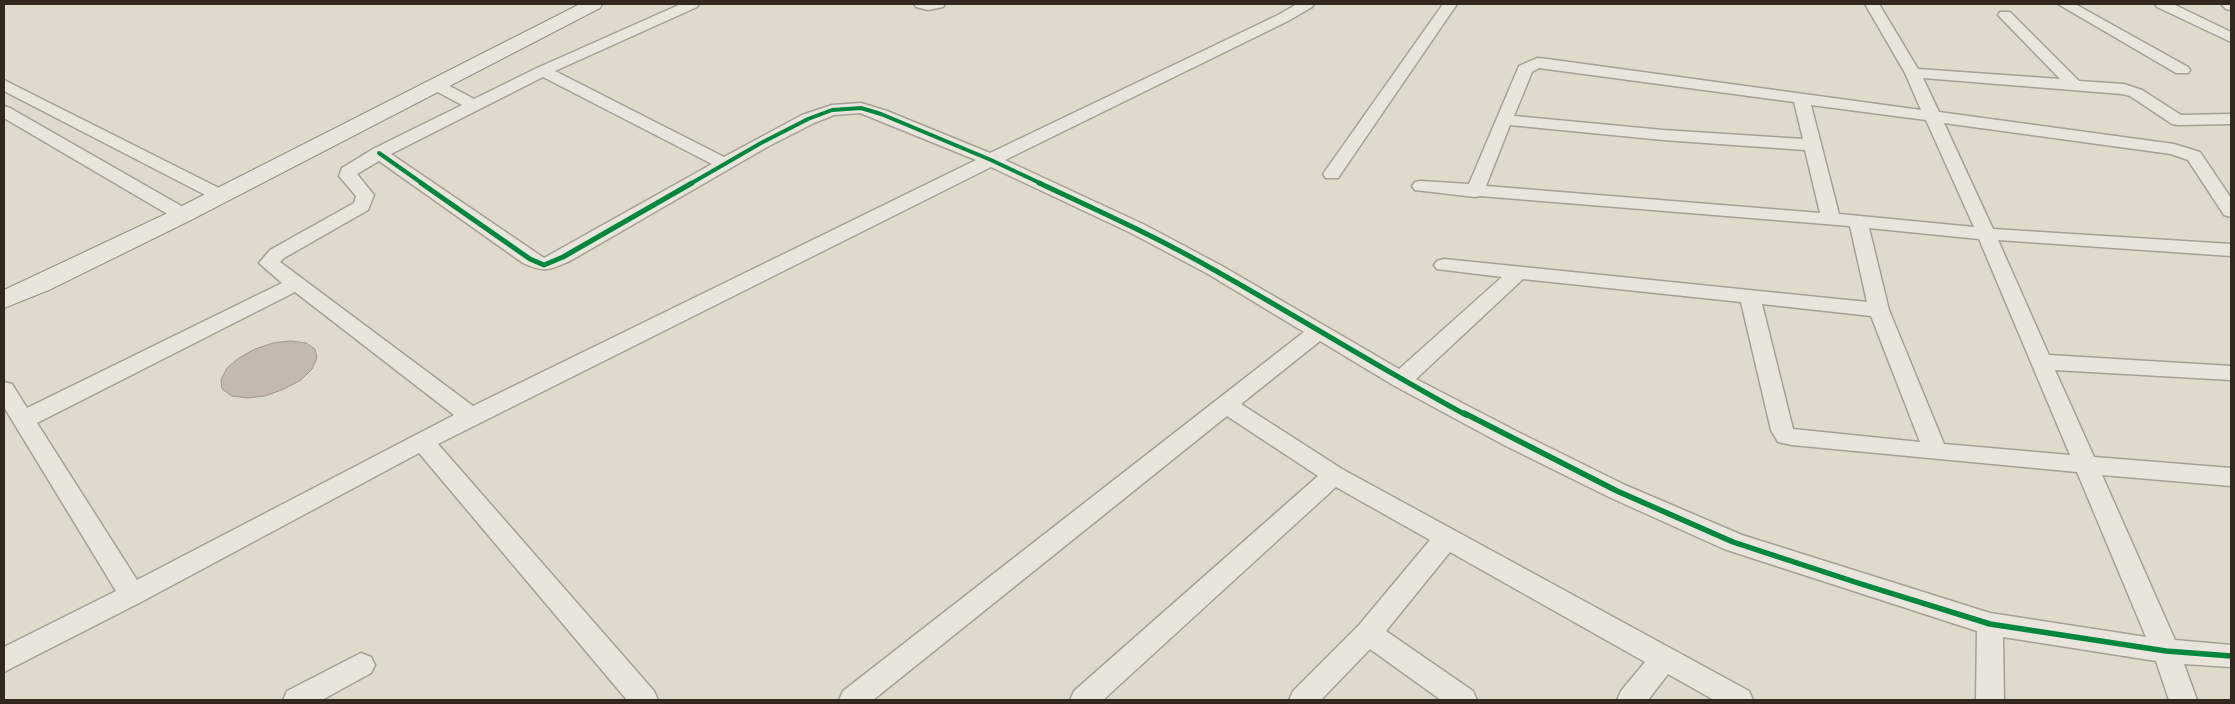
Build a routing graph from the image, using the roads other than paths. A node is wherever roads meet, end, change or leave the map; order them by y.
1 (572, 4) edge
2 (593, 4) edge
3 (692, 4) edge
4 (921, 4) edge
5 (938, 4) edge
6 (1307, 4) edge
7 (1450, 4) edge
8 (1872, 4) edge
9 (2065, 4) edge
10 (2162, 4) edge
11 (2228, 4) edge
12 (2231, 6) edge
13 (2005, 15) dead end
14 (2231, 38) edge
15 (2182, 70) dead end
16 (544, 72) junction
17 (1913, 73) junction
18 (4, 85) edge
19 (2074, 85) junction
20 (438, 86) junction
21 (1801, 97) junction
22 (473, 105) junction
23 (4, 111) edge
24 (1932, 117) junction
25 (2231, 118) edge
26 (1505, 120) junction
27 (1813, 145) junction
28 (380, 153) junction
29 (991, 160) junction
30 (725, 164) junction
31 (1332, 174) dead end
32 (1421, 186) dead end
33 (213, 192) junction
34 (1475, 192) junction
35 (175, 211) junction
36 (2231, 211) edge
37 (1831, 219) junction
38 (1858, 221) junction
39 (1986, 234) junction
40 (2231, 250) edge
41 (1444, 265) dead end
42 (1518, 273) junction
43 (4, 284) edge
44 (295, 284) junction
45 (1750, 298) junction
46 (4, 300) edge
47 (1879, 310) junction
48 (1319, 331) junction
49 (2041, 362) junction
50 (2231, 373) edge
51 (1401, 380) junction
52 (4, 389) edge
53 (1226, 405) junction
54 (471, 416) junction
55 (23, 420) junction
56 (422, 441) junction
57 (1936, 452) junction
58 (2084, 464) junction
59 (1334, 475) junction
60 (2231, 476) edge
61 (1447, 538) junction
62 (132, 595) junction
63 (1990, 624) junction
64 (1368, 633) junction
65 (2166, 651) junction
66 (2231, 656) edge
67 (1664, 659) junction
68 (4, 660) edge
69 (361, 665) dead end
70 (297, 700) edge
71 (644, 700) edge
72 (853, 700) edge
73 (1084, 700) edge
74 (1303, 700) edge
75 (1463, 700) edge
76 (1631, 700) edge
77 (1739, 700) edge
78 (1990, 700) edge
79 (2183, 700) edge

1 - 33 street
2 - 20 street
3 - 16 street
4 - 5 street
6 - 29 street
7 - 31 street
8 - 17 street
9 - 15 street
10 - 14 street
11 - 12 street
13 - 19 street
16 - 22 street
16 - 30 street
17 - 19 street
17 - 24 street
18 - 33 street
19 - 25 street
20 - 22 street
20 - 33 street
21 - 24 street
21 - 26 street
21 - 27 street
22 - 28 street
23 - 35 street
24 - 36 street
24 - 39 street
26 - 27 street
26 - 34 street
27 - 37 street
28 - 30 street
28 - 44 street
29 - 30 street
29 - 48 street
29 - 54 street
32 - 34 street
33 - 35 street
34 - 37 street
35 - 43 street
35 - 46 street
37 - 38 street
38 - 39 street
38 - 47 street
39 - 40 street
39 - 49 street
41 - 42 street
42 - 45 street
42 - 51 street
44 - 54 street
44 - 55 street
45 - 47 street
45 - 57 street
47 - 57 street
48 - 51 street
48 - 53 street
49 - 50 street
49 - 58 street
51 - 63 street
52 - 55 street
53 - 59 street
53 - 72 street
54 - 56 street
55 - 62 street
56 - 62 street
56 - 71 street
57 - 58 street
58 - 60 street
58 - 65 street
59 - 61 street
59 - 73 street
61 - 64 street
61 - 67 street
62 - 68 street
63 - 65 street
63 - 78 street
64 - 74 street
64 - 75 street
65 - 66 street
65 - 79 street
67 - 76 street
67 - 77 street
69 - 70 street

